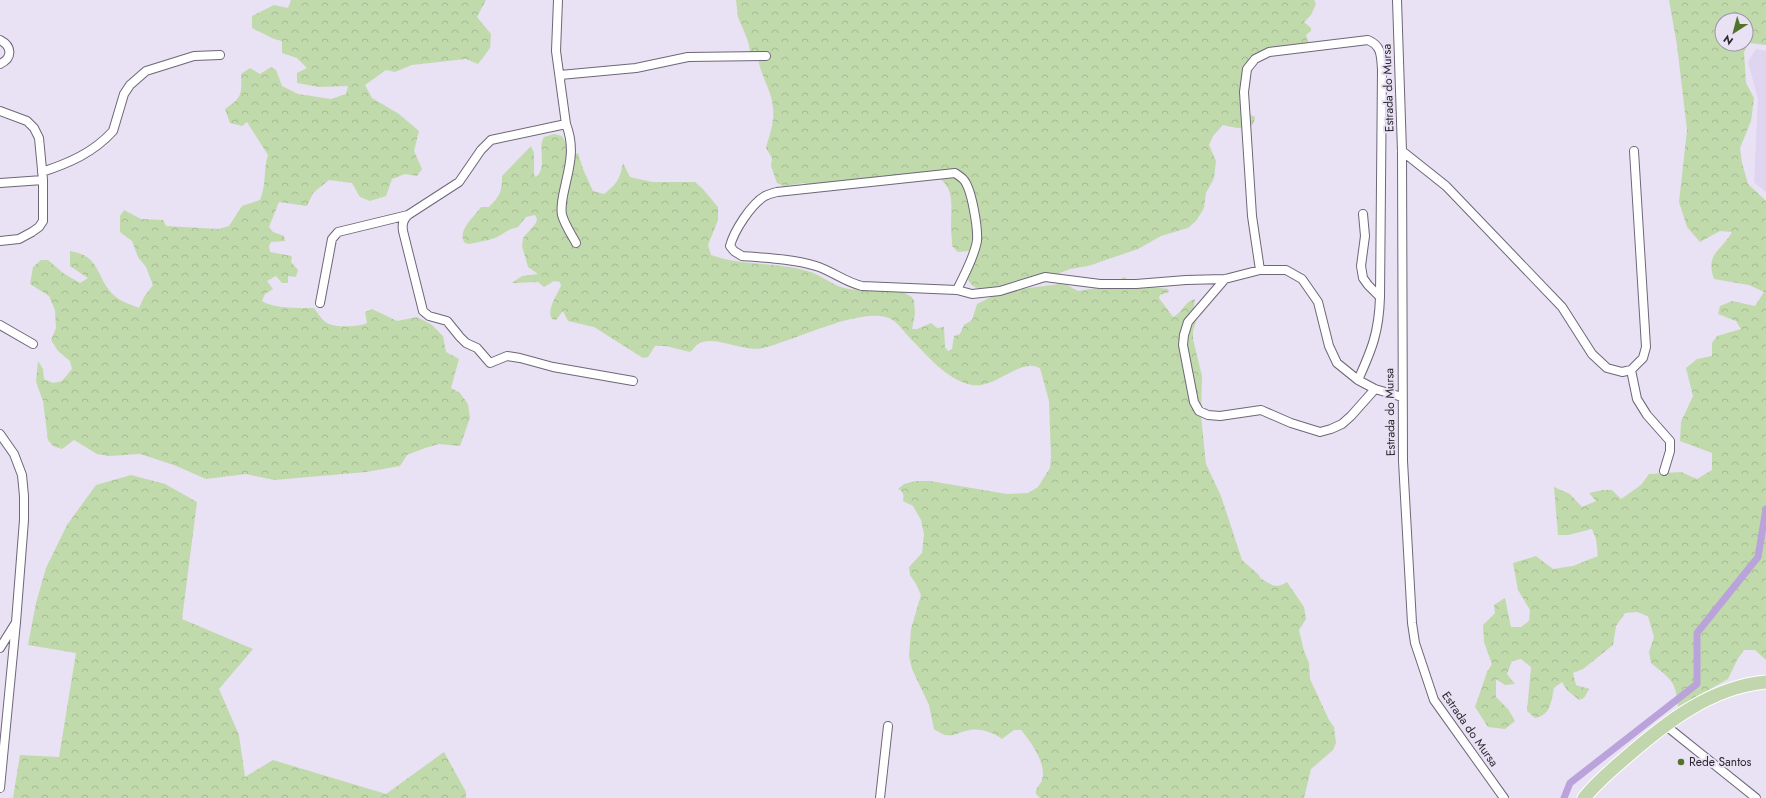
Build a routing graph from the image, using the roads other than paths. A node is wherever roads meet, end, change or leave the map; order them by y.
1 (558, 0) edge
2 (1397, 0) edge
3 (0, 40) edge
4 (220, 55) dead end
5 (766, 56) dead end
6 (0, 64) edge
7 (560, 75) junction
8 (0, 111) edge
9 (566, 124) junction
10 (1402, 151) junction
11 (1634, 151) dead end
12 (43, 176) junction
13 (0, 183) edge
14 (1363, 214) dead end
15 (408, 215) junction
16 (0, 241) edge
17 (576, 243) dead end
18 (1260, 270) junction
19 (1224, 280) junction
20 (957, 290) junction
21 (1380, 297) junction
22 (320, 303) dead end
23 (0, 325) edge
24 (33, 344) dead end
25 (1632, 370) junction
26 (1358, 380) junction
27 (633, 381) dead end
28 (1375, 389) junction
29 (1402, 397) junction
30 (0, 434) edge
31 (1664, 471) dead end
32 (16, 622) junction
33 (0, 648) edge
34 (1766, 682) edge
35 (1665, 725) junction
36 (888, 726) dead end
37 (0, 788) edge
38 (880, 798) edge
39 (1504, 798) edge
40 (1584, 798) edge
41 (1756, 798) edge

1 - 7 street
2 - 10 street, Estrada do Mursa
3 - 6 street
4 - 12 street
5 - 7 street
7 - 9 street
8 - 12 street
9 - 15 street
9 - 17 street
10 - 25 street
10 - 29 street, Estrada do Mursa
11 - 25 street
12 - 13 street
12 - 16 street
14 - 21 street
15 - 22 street
15 - 27 street
18 - 19 street
18 - 21 street
18 - 26 street
19 - 20 street
19 - 28 street
20 - 20 street
21 - 26 street
23 - 24 street
25 - 31 street
26 - 28 street
28 - 29 street
29 - 39 street, Estrada do Mursa
30 - 32 street
32 - 33 street
32 - 37 street
34 - 35 main road
35 - 40 main road
35 - 41 street
36 - 38 street

